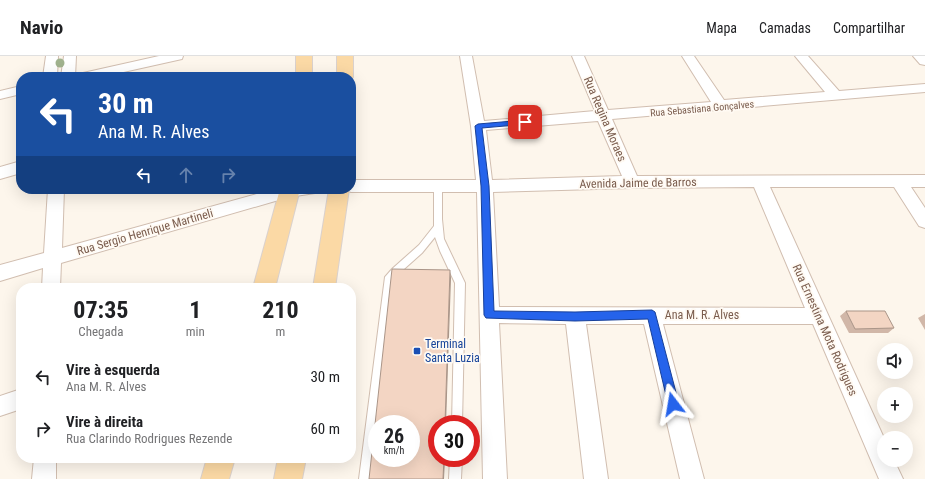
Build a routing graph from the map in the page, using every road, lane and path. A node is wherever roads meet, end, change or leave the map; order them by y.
1 (52, 56) edge
2 (70, 56) edge
3 (177, 56) edge
4 (304, 56) edge
5 (345, 56) edge
6 (466, 56) edge
7 (578, 56) edge
8 (688, 56) edge
9 (801, 56) edge
10 (919, 56) edge
11 (925, 62) edge
12 (50, 72) edge
13 (68, 72) edge
14 (105, 72) edge
15 (304, 72) edge
16 (345, 72) edge
17 (925, 88) edge
18 (16, 91) edge
19 (0, 95) edge
20 (836, 96) junction
21 (721, 106) junction
22 (604, 116) junction
23 (478, 126) junction
24 (16, 168) edge
25 (0, 173) edge
26 (759, 181) junction
27 (925, 181) edge
28 (632, 182) junction
29 (899, 182) junction
30 (356, 186) edge
31 (438, 186) junction
32 (485, 186) junction
33 (56, 194) edge
34 (282, 194) edge
35 (295, 194) edge
36 (339, 194) edge
37 (925, 221) edge
38 (438, 226) junction
39 (52, 258) junction
40 (0, 273) edge
41 (51, 283) edge
42 (266, 283) edge
43 (325, 283) edge
44 (489, 315) junction
45 (652, 315) junction
46 (575, 316) junction
47 (819, 316) junction
48 (16, 401) edge
49 (0, 406) edge
50 (456, 415) edge
51 (45, 463) edge
52 (220, 463) edge
53 (291, 463) edge
54 (456, 467) edge
55 (44, 479) edge
56 (215, 479) edge
57 (288, 479) edge
58 (365, 479) edge
59 (455, 479) edge
60 (495, 479) edge
61 (596, 479) edge
62 (692, 479) edge
63 (891, 479) edge

1 - 12 street
2 - 13 street
3 - 14 street
4 - 15 main road
5 - 16 main road
6 - 23 street
7 - 22 street, Rua Regina Moraes
8 - 21 street
9 - 20 street
10 - 11 street
17 - 20 street, Rua Sebastiana Gonçalves
18 - 19 street
20 - 21 street, Rua Sebastiana Gonçalves
21 - 22 street, Rua Sebastiana Gonçalves
22 - 23 street, Rua Sebastiana Gonçalves
22 - 28 street, Rua Regina Moraes
23 - 32 street
24 - 25 street
26 - 28 street, Avenida Jaime de Barros
26 - 29 street, Avenida Jaime de Barros
26 - 47 street, Rua Ernestina Mota Rodrigues
27 - 29 street, Avenida Jaime de Barros
28 - 32 street, Avenida Jaime de Barros
29 - 37 street
30 - 31 street, Avenida Jaime de Barros
31 - 32 street, Avenida Jaime de Barros
31 - 38 lane
32 - 44 street
33 - 39 street
34 - 39 street, Rua Sergio Henrique Martineli
35 - 42 main road
36 - 43 main road
38 - 50 lane
38 - 58 lane
39 - 40 street, Rua Sergio Henrique Martineli
39 - 41 street
44 - 46 street, Ana M. R. Alves
44 - 60 street
45 - 46 street, Ana M. R. Alves
45 - 47 street, Ana M. R. Alves
45 - 62 street
46 - 61 street
47 - 63 street, Rua Ernestina Mota Rodrigues
48 - 49 street
51 - 55 street
52 - 56 main road
53 - 57 main road
54 - 59 lane

